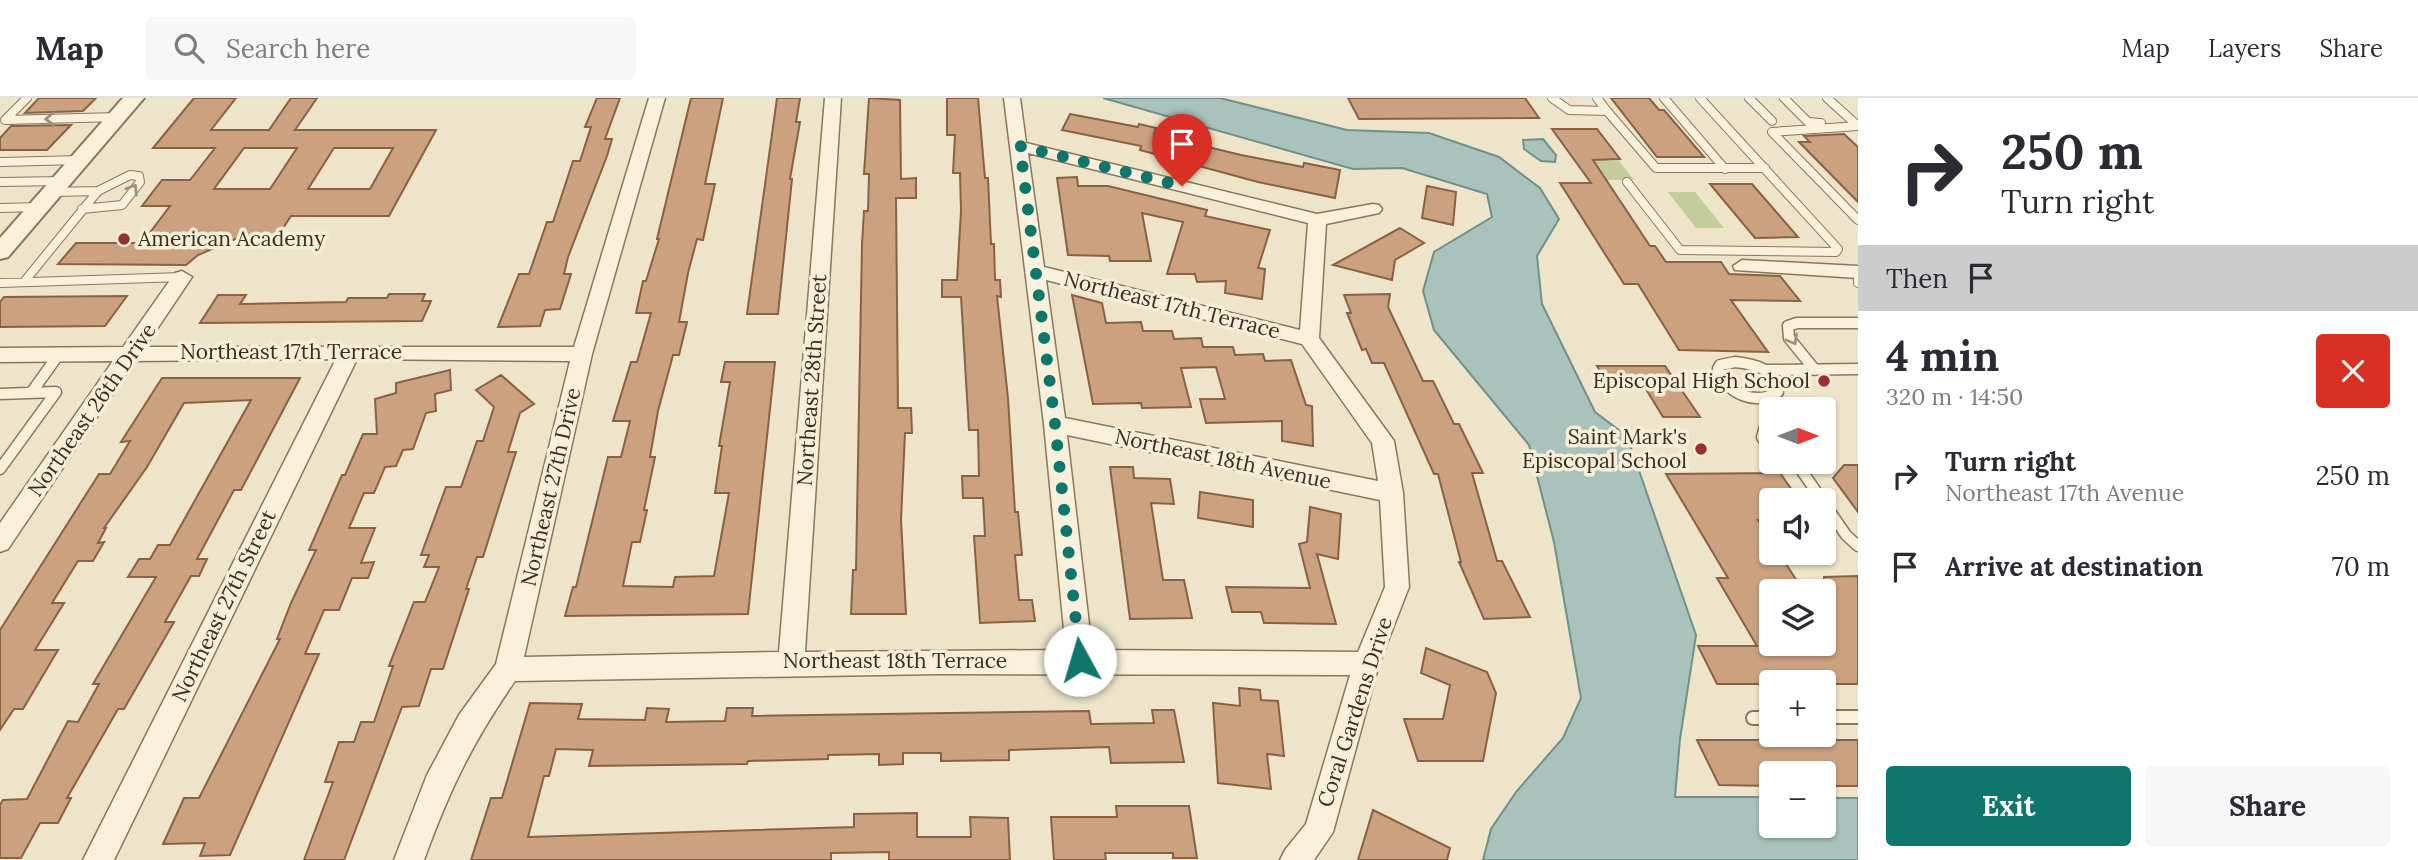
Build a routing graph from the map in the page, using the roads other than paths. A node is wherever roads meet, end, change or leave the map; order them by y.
1 (27, 98) edge
2 (134, 98) edge
3 (657, 98) edge
4 (833, 98) edge
5 (1012, 98) edge
6 (1552, 98) edge
7 (1597, 98) edge
8 (1664, 98) edge
9 (1700, 98) edge
10 (1749, 98) edge
11 (1784, 98) edge
12 (1827, 98) edge
13 (1607, 111) junction
14 (118, 117) junction
15 (1772, 121) dead end
16 (1858, 126) edge
17 (1848, 127) junction
18 (1020, 146) junction
19 (81, 160) junction
20 (0, 162) edge
21 (1765, 168) junction
22 (1725, 169) junction
23 (0, 182) edge
24 (1626, 182) dead end
25 (98, 191) junction
26 (51, 193) junction
27 (0, 208) edge
28 (82, 209) junction
29 (1373, 209) dead end
30 (1317, 220) junction
31 (1858, 220) edge
32 (0, 252) edge
33 (1742, 266) dead end
34 (1035, 271) junction
35 (182, 277) joint
36 (1858, 278) edge
37 (0, 282) edge
38 (24, 282) junction
39 (1858, 323) edge
40 (1309, 339) junction
41 (133, 352) junction
42 (350, 352) junction
43 (59, 354) junction
44 (583, 354) junction
45 (0, 355) edge
46 (1858, 369) edge
47 (1767, 370) junction
48 (1815, 370) junction
49 (31, 393) junction
50 (0, 394) edge
51 (1055, 424) junction
52 (0, 469) edge
53 (1391, 494) junction
54 (1836, 521) edge
55 (0, 542) edge
56 (1858, 546) edge
57 (1080, 660) junction
58 (791, 662) junction
59 (1366, 664) junction
60 (508, 669) junction
61 (1858, 717) edge
62 (1753, 718) dead end
63 (1759, 718) edge
64 (1836, 718) edge
65 (98, 860) edge
66 (409, 860) edge
67 (1296, 860) edge

14 -> 1 lane
2 - 14 street
3 - 44 street, Northeast 27th Drive
4 - 58 street, Northeast 28th Street
5 - 18 street
6 - 13 lane
7 - 13 lane
8 - 22 lane
9 - 21 lane
10 - 15 lane
11 - 17 lane
12 - 16 lane
13 - 22 lane
14 - 19 street
16 - 17 lane
17 - 31 lane
18 - 30 street
18 - 34 street
19 - 20 lane
19 - 26 street
21 - 22 lane
21 - 24 lane
23 - 26 lane
25 - 26 lane
25 - 28 lane
28 -> 25 lane
26 - 27 lane
26 - 32 street
28 - 38 lane
29 - 30 street
30 - 40 street
33 - 36 street
34 - 40 street, Northeast 17th Terrace
34 - 51 street
35 - 38 lane
35 - 41 street, Northeast 26th Drive
37 - 38 lane
39 -> 48 lane
40 - 53 street, Coral Gardens Drive
41 - 42 street, Northeast 17th Terrace
41 - 43 street, Northeast 17th Terrace
41 - 55 street, Northeast 26th Drive
42 - 44 street, Northeast 17th Terrace
42 - 65 street, Northeast 27th Street
43 - 45 street, Northeast 17th Terrace
43 - 49 lane
44 - 60 street, Northeast 27th Drive
46 - 48 lane
47 - 47 lane
47 - 48 lane
49 - 50 lane
49 - 52 lane
51 - 53 street, Northeast 18th Avenue
51 - 57 street
53 - 59 street, Coral Gardens Drive
54 - 56 lane
57 - 58 street, Northeast 18th Terrace
57 - 59 street, Northeast 18th Terrace
58 - 60 street, Northeast 18th Terrace
59 - 67 street, Coral Gardens Drive
60 - 66 street, Northeast 27th Drive
61 - 64 lane
62 - 63 lane

